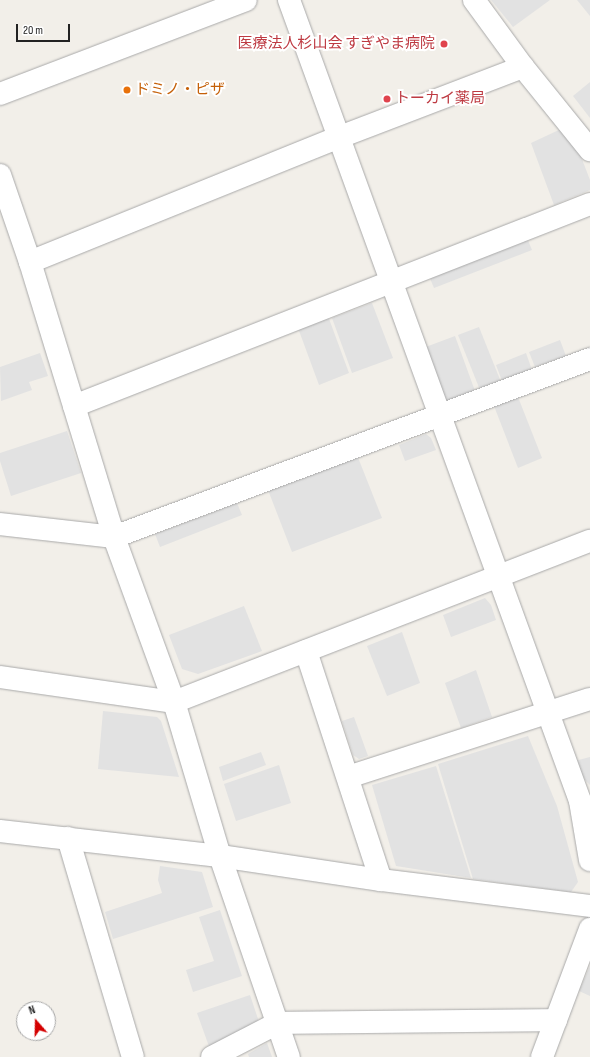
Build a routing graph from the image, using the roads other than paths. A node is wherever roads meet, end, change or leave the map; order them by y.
1 (246, 0) edge
2 (289, 0) edge
3 (474, 0) edge
4 (523, 67) junction
5 (0, 94) edge
6 (337, 138) junction
7 (590, 150) edge
8 (0, 175) edge
9 (590, 204) edge
10 (30, 262) junction
11 (391, 281) junction
12 (590, 359) edge
13 (74, 406) junction
14 (440, 415) junction
15 (0, 524) edge
16 (114, 537) junction
17 (590, 541) edge
18 (498, 578) junction
19 (306, 651) junction
20 (0, 677) edge
21 (590, 699) edge
22 (174, 702) junction
23 (547, 713) junction
24 (348, 778) junction
25 (585, 800) edge
26 (0, 831) edge
27 (68, 838) junction
28 (220, 856) junction
29 (590, 860) edge
30 (381, 880) junction
31 (590, 906) edge
32 (590, 929) edge
33 (556, 1020) junction
34 (278, 1023) junction
35 (133, 1057) edge
36 (212, 1057) edge
37 (290, 1057) edge
38 (542, 1057) edge

1 - 5 street
2 - 6 street
3 - 4 street
4 - 6 street
4 - 7 street
6 - 10 street
6 - 11 street
8 - 10 street
9 - 11 street
10 - 13 street
11 - 13 street
11 - 14 street
12 - 14 street
13 - 16 street
14 - 16 street
14 - 18 street
15 - 16 street
16 - 22 street
17 - 18 street
18 - 19 street
18 - 23 street
19 - 22 street
19 - 24 street
20 - 22 street
21 - 23 street
22 - 28 street
23 - 24 street
23 - 25 street
24 - 30 street
25 - 29 street
26 - 27 street
27 - 28 street
27 - 35 street
28 - 30 street
28 - 34 street
30 - 31 street
32 - 33 street
33 - 34 street
33 - 38 street
34 - 36 street
34 - 37 street

